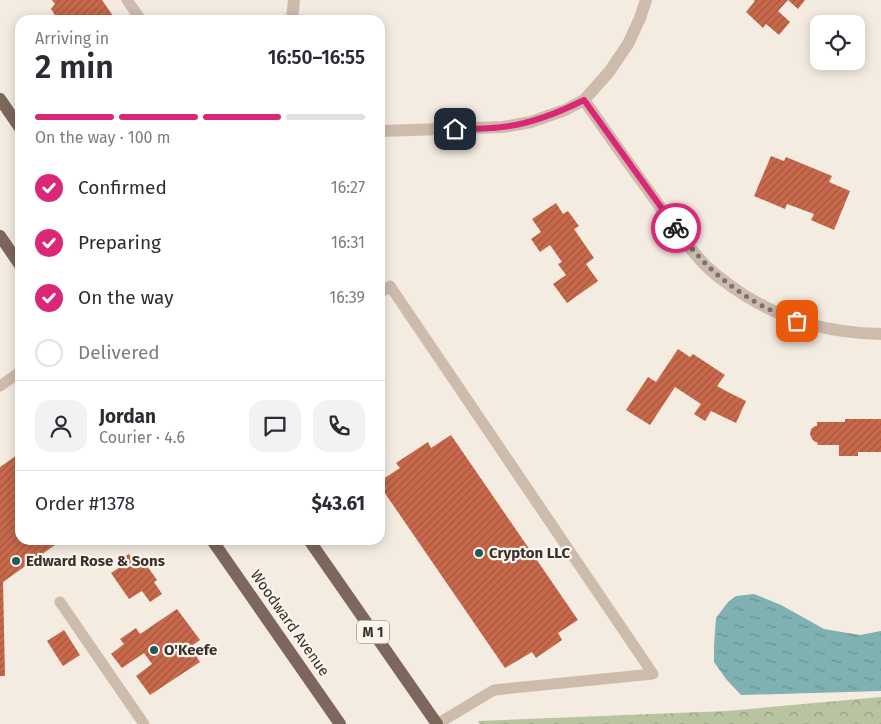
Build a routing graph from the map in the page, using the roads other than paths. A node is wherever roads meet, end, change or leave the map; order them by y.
1 (127, 0) edge
2 (294, 0) edge
3 (646, 0) edge
4 (138, 15) edge
5 (292, 15) edge
6 (0, 99) edge
7 (584, 100) junction
8 (15, 121) edge
9 (385, 131) edge
10 (2, 243) edge
11 (15, 259) edge
12 (385, 290) edge
13 (881, 334) edge
14 (15, 376) edge
15 (0, 386) edge
16 (215, 545) edge
17 (312, 545) edge
18 (60, 602) dead end
19 (144, 724) edge
20 (340, 724) edge
21 (437, 724) edge

1 - 4 lane
2 - 5 street
3 - 7 street
6 - 8 main road
7 - 9 street
7 - 13 street
10 - 11 main road
12 - 21 lane
14 - 15 lane
16 - 20 main road, Woodward Avenue
17 - 21 main road, M 1
18 - 19 lane

